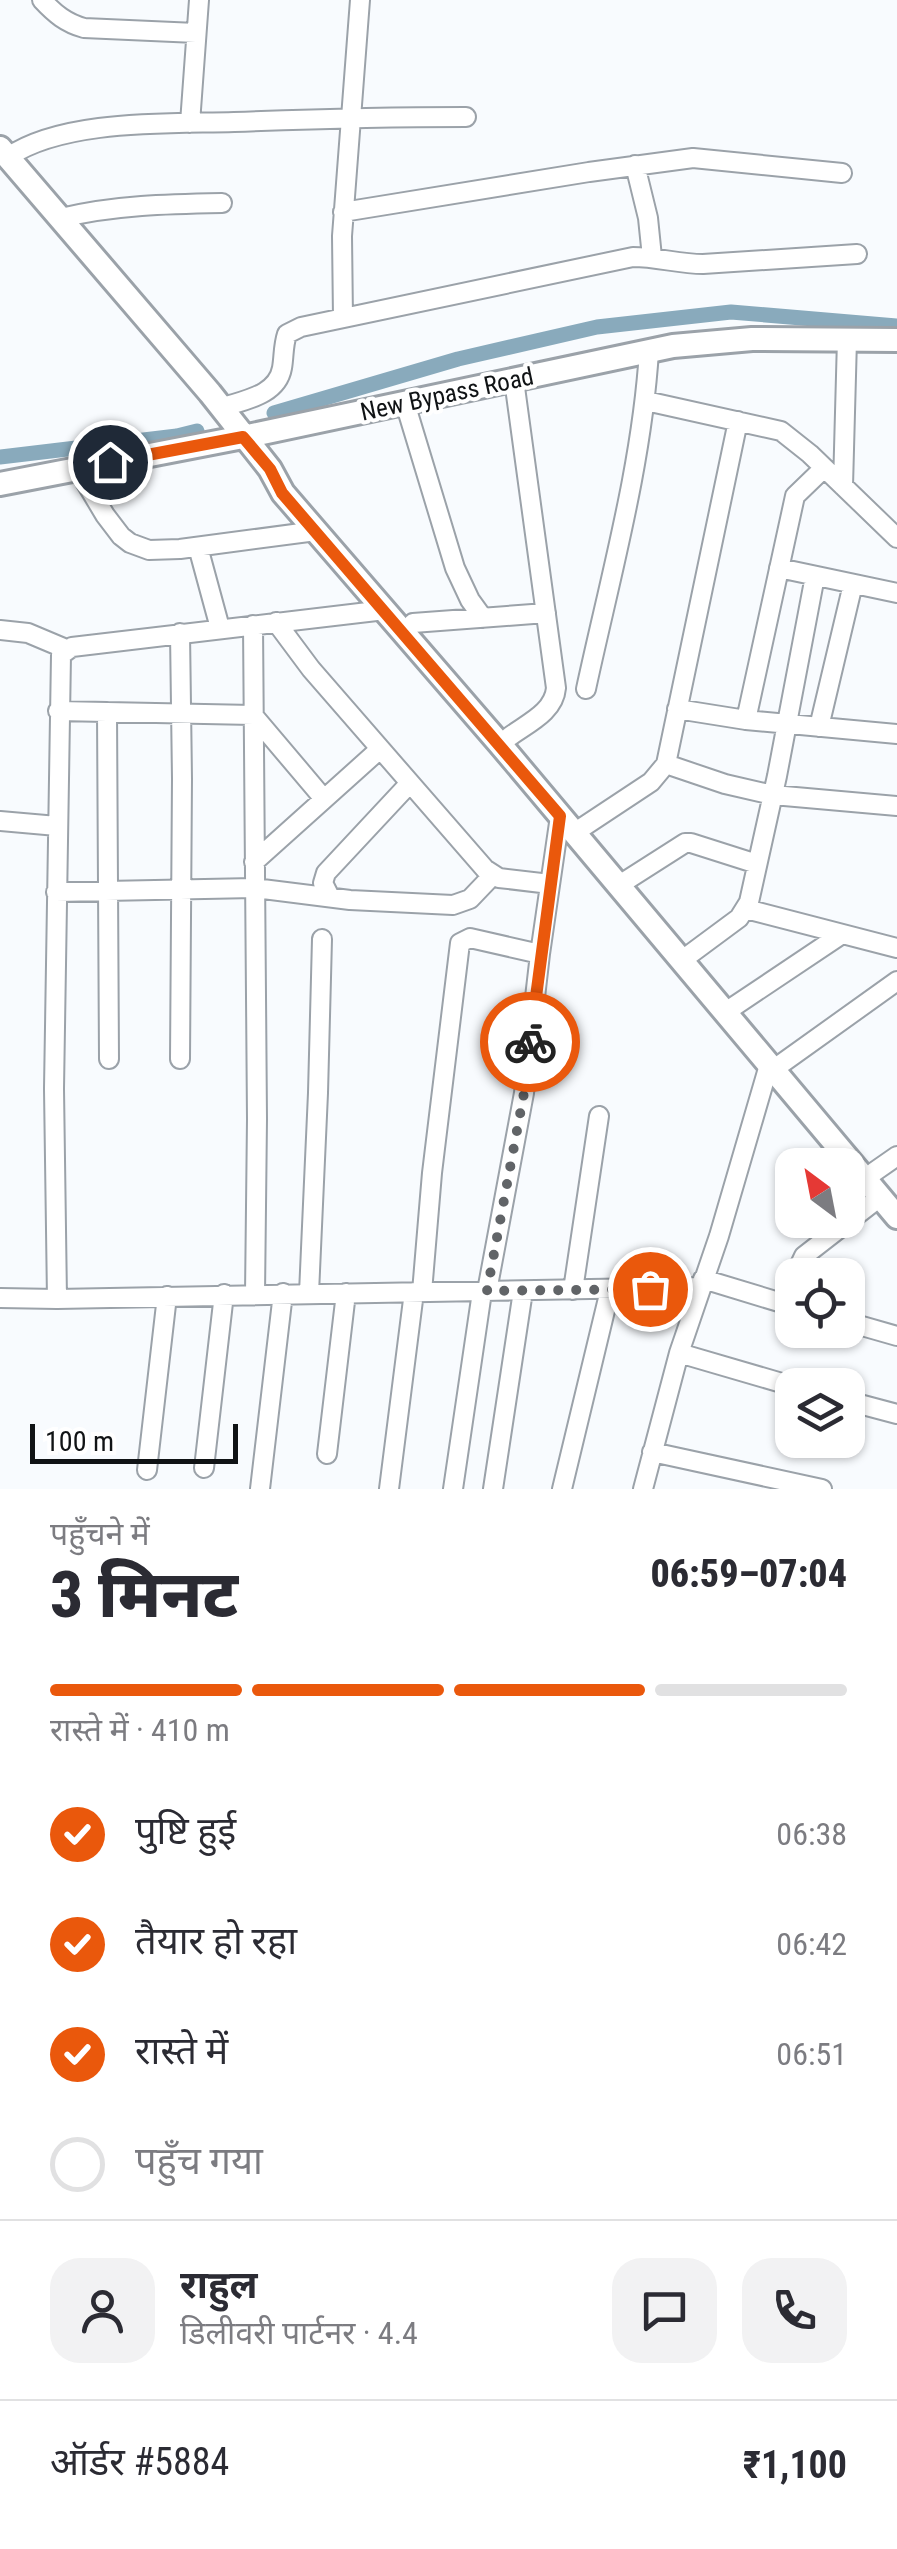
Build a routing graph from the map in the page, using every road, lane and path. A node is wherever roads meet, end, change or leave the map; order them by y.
1 (42, 0) edge
2 (198, 0) edge
3 (360, 0) edge
4 (196, 34) junction
5 (466, 117) dead end
6 (350, 118) junction
7 (190, 124) junction
8 (4, 152) edge
9 (635, 165) junction
10 (842, 173) dead end
11 (222, 202) dead end
12 (344, 212) junction
13 (62, 218) junction
14 (857, 254) dead end
15 (652, 257) junction
16 (342, 318) junction
17 (846, 339) junction
18 (897, 340) edge
19 (650, 351) junction
20 (514, 380) junction
21 (646, 401) junction
22 (405, 403) junction
23 (221, 408) junction
24 (738, 421) junction
25 (243, 437) junction
26 (77, 468) junction
27 (824, 468) junction
28 (270, 469) junction
29 (0, 484) edge
30 (842, 486) junction
31 (316, 531) junction
32 (897, 538) edge
33 (198, 546) junction
34 (779, 568) junction
35 (815, 576) junction
36 (853, 584) junction
37 (897, 593) edge
38 (384, 610) junction
39 (546, 613) junction
40 (484, 618) junction
41 (276, 622) junction
42 (413, 623) junction
43 (252, 625) junction
44 (220, 628) junction
45 (0, 630) edge
46 (180, 633) junction
47 (66, 649) junction
48 (586, 689) dead end
49 (678, 709) junction
50 (58, 712) junction
51 (107, 712) junction
52 (181, 715) junction
53 (252, 715) junction
54 (746, 720) junction
55 (786, 724) junction
56 (819, 727) junction
57 (897, 734) edge
58 (510, 737) junction
59 (380, 749) junction
60 (666, 764) junction
61 (410, 784) junction
62 (772, 795) junction
63 (324, 799) junction
64 (897, 806) edge
65 (560, 816) junction
66 (0, 821) edge
67 (57, 826) junction
68 (584, 827) junction
69 (254, 862) junction
70 (757, 864) junction
71 (492, 876) junction
72 (627, 880) junction
73 (550, 884) junction
74 (254, 888) junction
75 (182, 889) junction
76 (108, 890) junction
77 (56, 892) junction
78 (330, 897) junction
79 (746, 909) junction
80 (842, 934) junction
81 (322, 939) dead end
82 (897, 948) edge
83 (540, 954) junction
84 (689, 955) junction
85 (897, 981) edge
86 (733, 1007) junction
87 (109, 1059) dead end
88 (180, 1059) dead end
89 (775, 1064) junction
90 (599, 1116) dead end
91 (897, 1156) edge
92 (874, 1172) junction
93 (888, 1198) edge
94 (897, 1217) edge
95 (803, 1258) edge
96 (701, 1283) junction
97 (573, 1290) junction
98 (610, 1290) junction
99 (484, 1291) junction
100 (524, 1291) junction
101 (346, 1292) junction
102 (418, 1292) junction
103 (284, 1293) junction
104 (309, 1293) junction
105 (224, 1294) junction
106 (255, 1294) junction
107 (167, 1296) junction
108 (0, 1298) edge
109 (57, 1299) junction
110 (775, 1302) edge
111 (865, 1327) edge
112 (897, 1336) edge
113 (679, 1353) junction
114 (775, 1381) edge
115 (865, 1406) edge
116 (897, 1414) edge
117 (652, 1452) junction
118 (327, 1454) dead end
119 (204, 1468) dead end
120 (722, 1468) junction
121 (147, 1470) dead end
122 (789, 1486) edge
123 (260, 1489) edge
124 (388, 1489) edge
125 (453, 1489) edge
126 (493, 1489) edge
127 (562, 1489) edge
128 (643, 1489) edge
129 (717, 1489) edge
130 (822, 1489) edge

1 - 4 street
2 - 4 street
3 - 6 street
4 - 7 street
5 - 6 street
6 - 7 street
6 - 12 street
7 - 8 street
8 - 13 street
9 - 10 street
9 - 12 street
9 - 15 street
11 - 13 street
12 - 16 street
13 - 23 street
14 - 15 street
15 - 16 street
16 - 23 street
17 - 18 street, New Bypass Road
17 - 19 street, New Bypass Road
17 - 30 street
19 - 20 street, New Bypass Road
19 - 21 street
20 - 22 street, New Bypass Road
20 - 39 street
21 - 24 street
21 - 48 street
22 - 25 street, New Bypass Road
22 - 40 street
23 - 25 street
24 - 27 street
24 - 49 street
25 - 26 street, New Bypass Road
25 - 28 street
26 - 29 street, New Bypass Road
26 - 33 street
27 - 30 street
27 - 34 street
28 - 31 street
28 - 42 street
30 - 32 street
31 - 33 street
31 - 38 street
33 - 44 street
34 - 35 street
34 - 54 street
35 - 36 street
35 - 55 street
36 - 37 street
36 - 56 street
38 - 41 street
38 - 65 street
39 - 40 street
39 - 58 street
40 - 42 street
41 - 43 street
41 - 59 street
42 - 58 street
43 - 44 street
43 - 53 street
44 - 46 street
45 - 47 street
46 - 47 street
46 - 52 street
47 - 50 street
49 - 54 street
49 - 60 street
50 - 51 street
50 - 67 street
51 - 52 street
51 - 76 street
52 - 53 street
52 - 75 street
53 - 63 street
53 - 69 street
54 - 55 street
55 - 56 street
55 - 62 street
56 - 57 street
58 - 68 street
59 - 61 street
59 - 63 street
60 - 62 street
60 - 68 street
61 - 71 street
61 - 78 street
62 - 64 street
62 - 70 street
63 - 69 street
65 - 73 street
65 - 89 street
66 - 67 street
67 - 77 street
68 - 72 street
69 - 74 street
70 - 72 street
70 - 79 street
71 - 73 street
71 - 78 street
72 - 84 street
73 - 83 street
74 - 75 street
74 - 78 street
74 - 106 street
75 - 76 street
75 - 88 street
76 - 77 street
76 - 87 street
77 - 109 street
79 - 80 street
79 - 84 street
80 - 82 street
80 - 86 street
81 - 104 street
83 - 99 street
83 - 102 street
84 - 86 street
85 - 89 street
86 - 89 street
89 - 92 street
89 - 93 street
89 - 96 street
90 - 97 street
91 - 92 street
92 - 93 street
93 - 94 street
93 - 95 street
96 - 98 street
96 - 110 street
96 - 113 street
97 - 98 street
97 - 100 street
98 - 127 street
99 - 100 street
99 - 102 street
99 - 125 street
100 - 126 street
101 - 102 street
101 - 104 street
101 - 118 street
102 - 124 street
103 - 104 street
103 - 106 street
103 - 123 street
105 - 106 street
105 - 107 street
105 - 119 street
107 - 109 street
107 - 121 street
108 - 109 street
111 - 112 street
113 - 114 street
113 - 117 street
115 - 116 street
117 - 120 street
117 - 128 street
120 - 122 street
120 - 129 street
122 - 130 street

